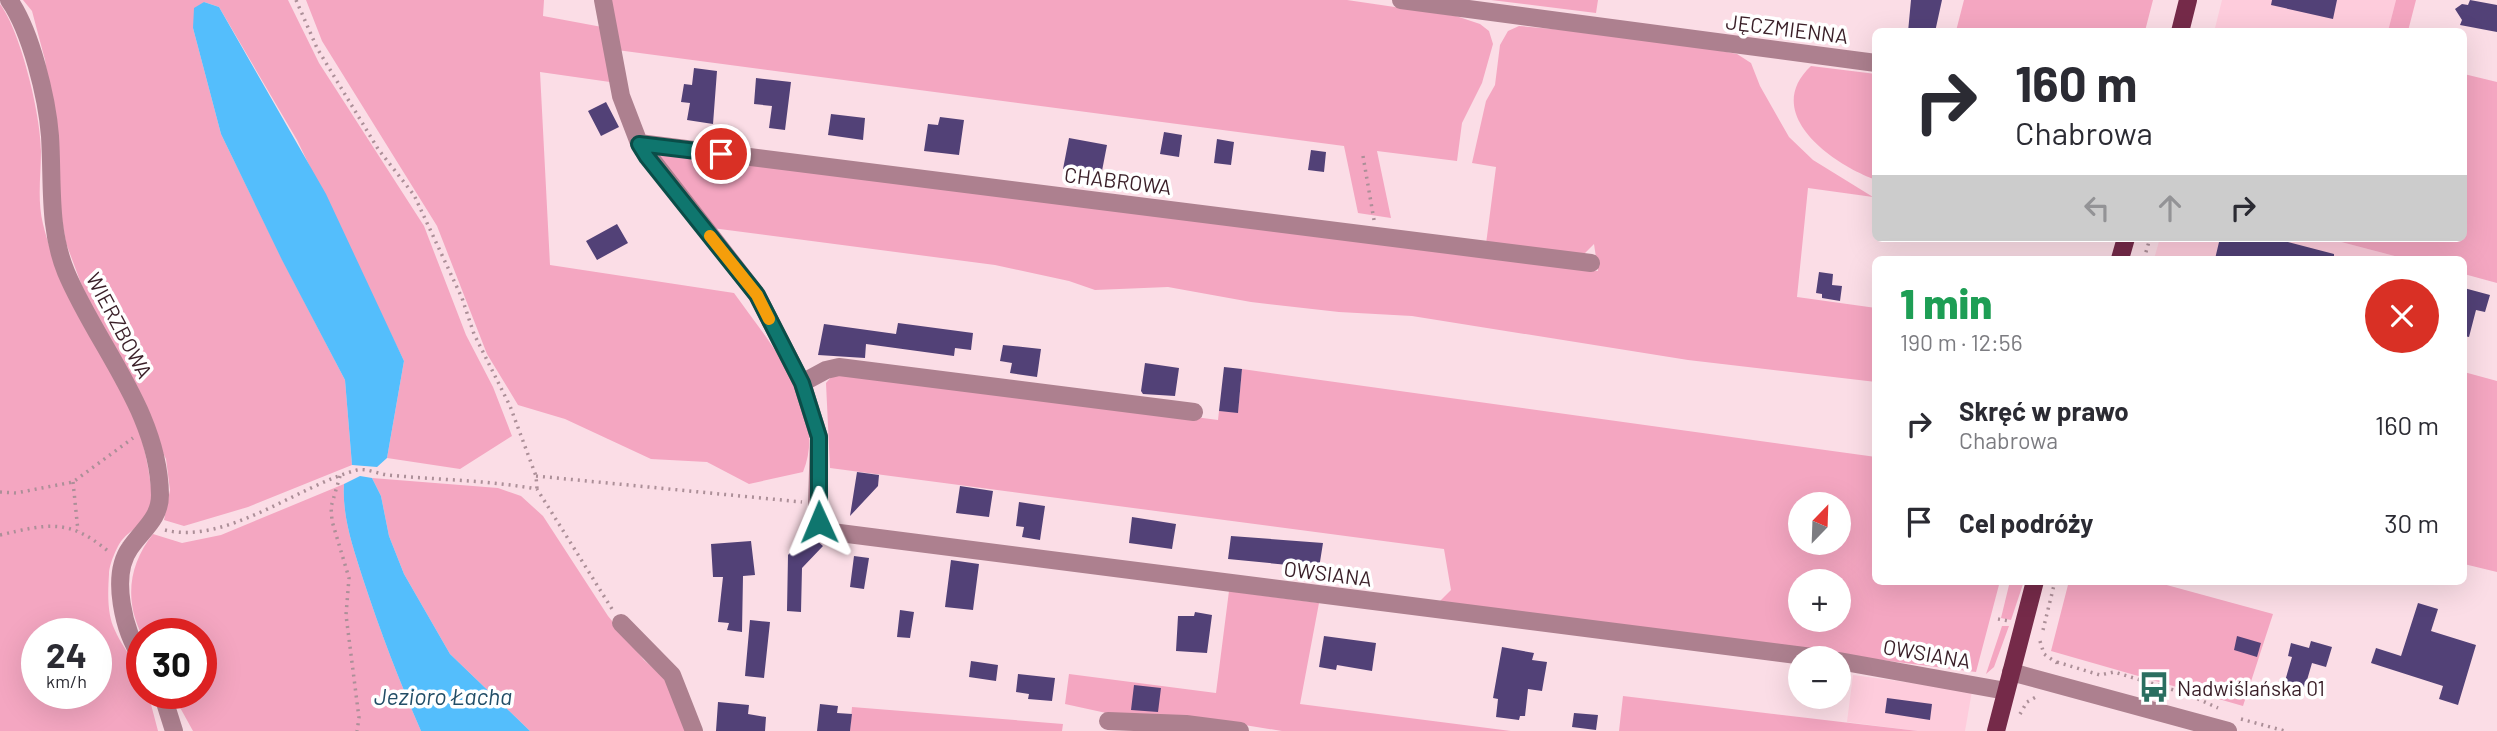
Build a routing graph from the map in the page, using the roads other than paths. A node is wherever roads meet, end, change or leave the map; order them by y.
1 (9, 0) edge
2 (603, 0) edge
3 (1401, 0) edge
4 (2188, 0) edge
5 (2181, 28) edge
6 (1872, 62) edge
7 (639, 144) junction
8 (1591, 263) dead end
9 (802, 383) junction
10 (1194, 412) dead end
11 (2034, 585) edge
12 (621, 623) road end
13 (126, 631) edge
14 (1788, 654) edge
15 (1851, 663) edge
16 (2011, 672) junction
17 (2006, 691) junction
18 (167, 709) edge
19 (1108, 721) dead end
20 (2231, 723) edge
21 (174, 731) edge
22 (694, 731) edge
23 (1240, 731) edge
24 (1996, 731) edge

1 - 13 street, WIERZBOWA
2 - 7 street
3 - 6 street, JĘCZMIENNA
4 - 5 main road
7 - 8 street, CHABROWA
7 - 9 street
9 - 10 street
9 - 14 street, OWSIANA
11 - 16 main road
12 - 22 street
15 - 17 street, OWSIANA
16 - 17 main road
16 - 20 street
17 - 24 main road
18 - 21 street
19 - 23 street

